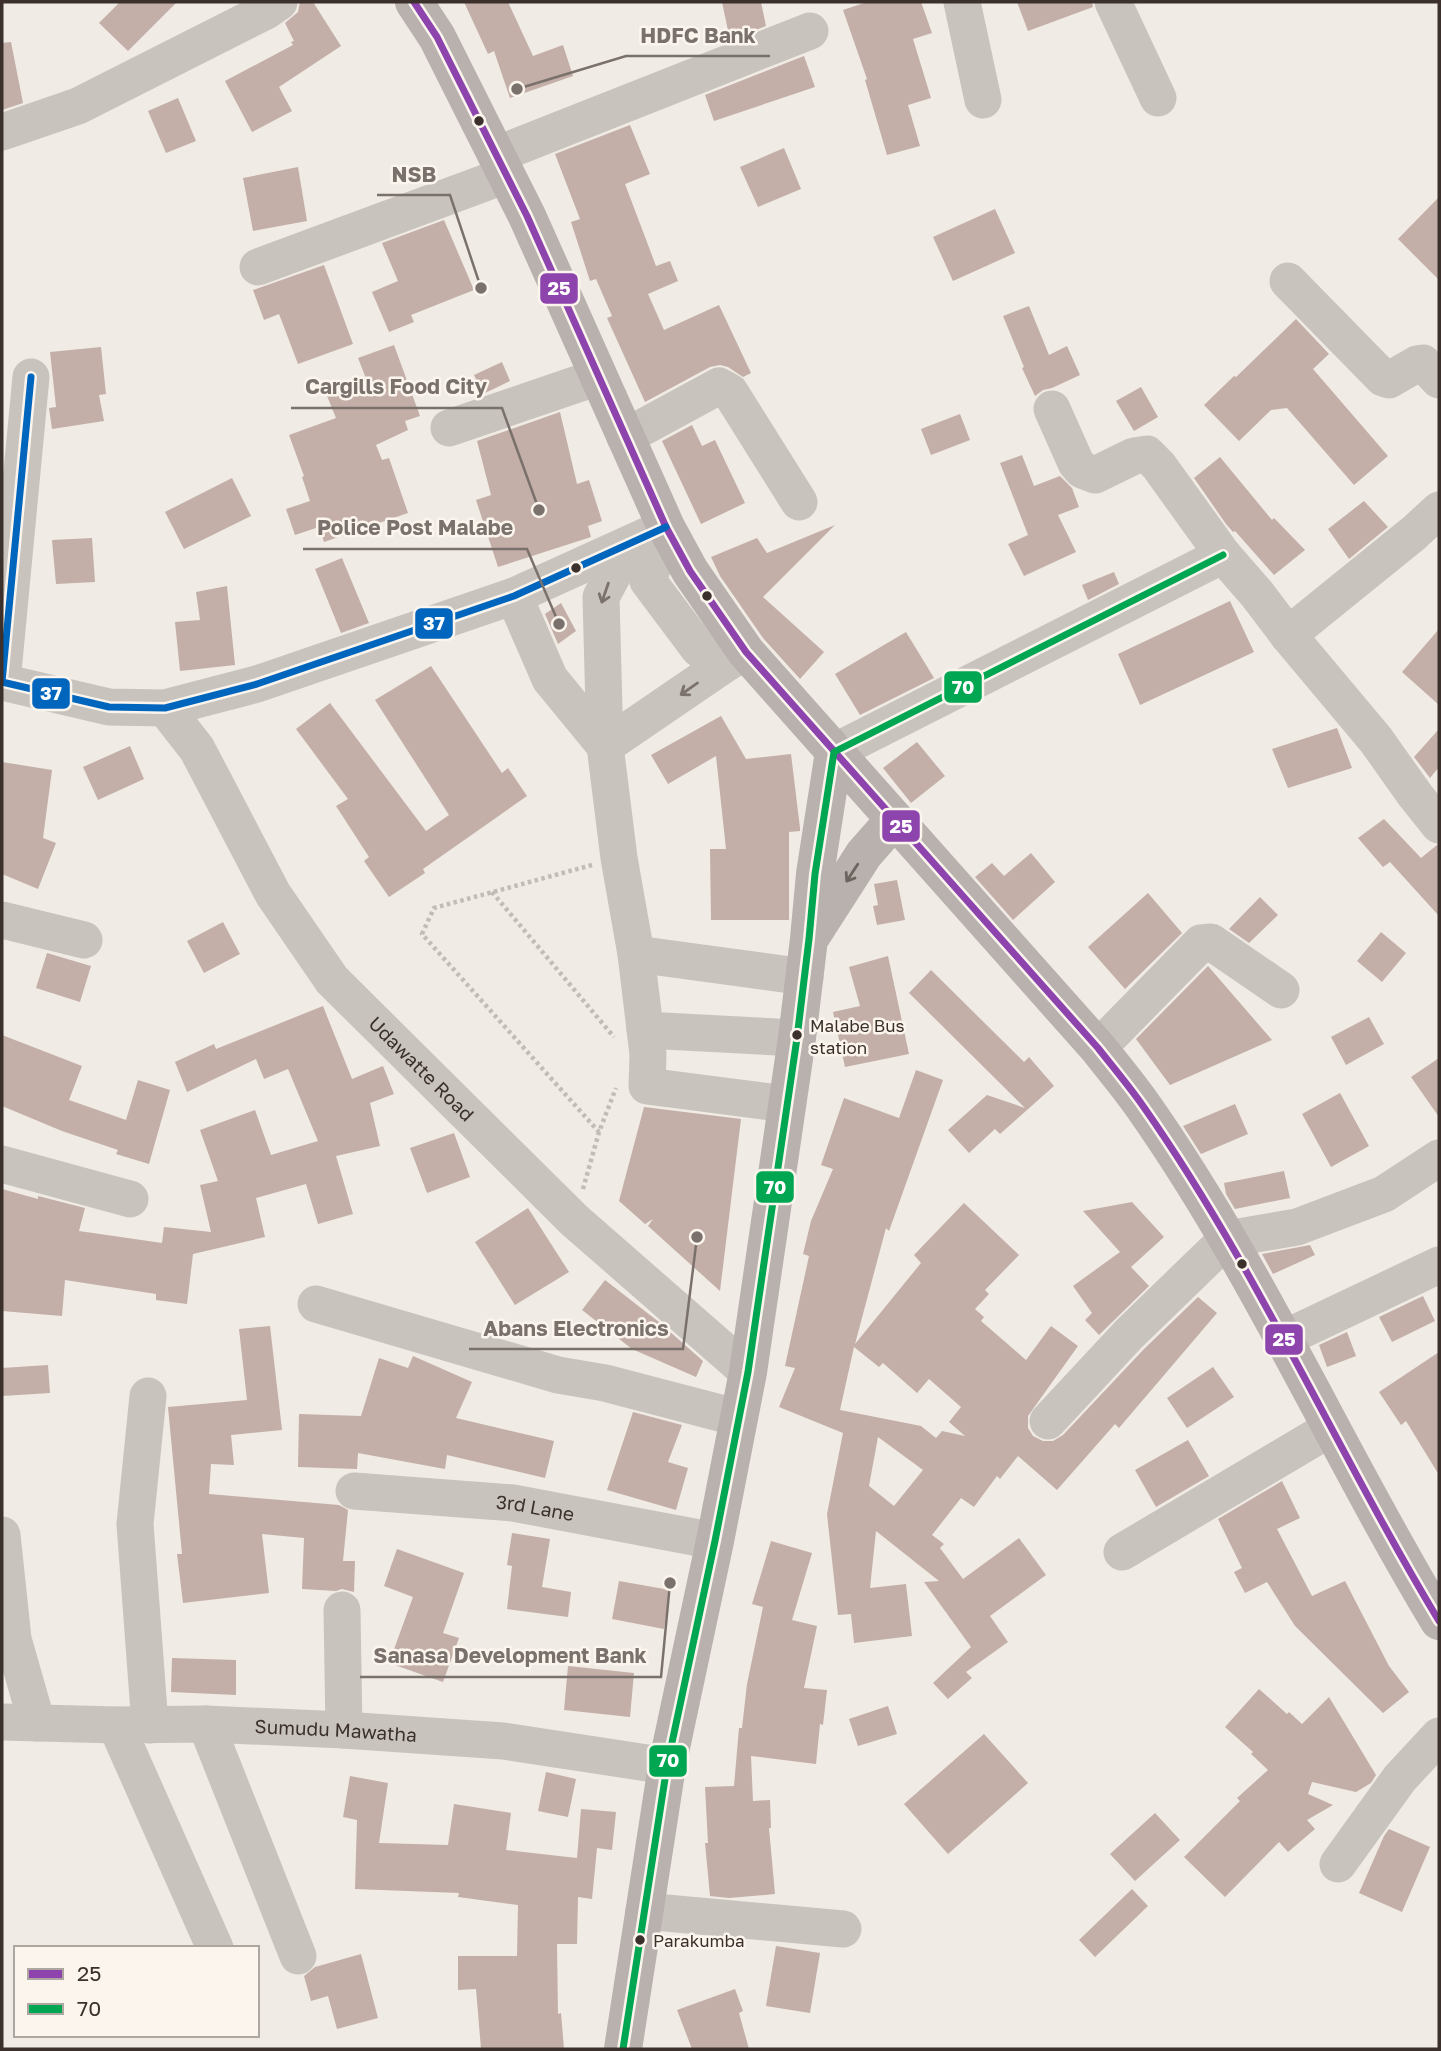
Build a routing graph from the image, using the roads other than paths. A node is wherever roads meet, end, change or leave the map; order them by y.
1 (279, 2) edge
2 (414, 2) edge
3 (962, 2) edge
4 (1113, 2) edge
5 (810, 32) dead end
6 (1158, 98) dead end
7 (983, 100) dead end
8 (2, 132) edge
9 (501, 165) junction
10 (258, 267) dead end
11 (1288, 281) dead end
12 (30, 377) dead end
13 (598, 377) junction
14 (1439, 380) edge
15 (1052, 409) dead end
16 (449, 428) dead end
17 (625, 437) junction
18 (799, 502) dead end
19 (1427, 522) edge
20 (654, 532) junction
21 (1223, 555) junction
22 (514, 596) junction
23 (1288, 635) junction
24 (737, 657) junction
25 (2, 682) edge
26 (165, 708) junction
27 (605, 747) junction
28 (834, 752) junction
29 (894, 821) junction
30 (1439, 825) edge
31 (2, 920) edge
32 (809, 939) junction
33 (85, 940) dead end
34 (636, 954) junction
35 (805, 977) junction
36 (1281, 990) dead end
37 (632, 1036) junction
38 (797, 1038) junction
39 (1098, 1048) junction
40 (787, 1104) junction
41 (1439, 1158) edge
42 (2, 1164) edge
43 (130, 1199) dead end
44 (1227, 1239) junction
45 (1439, 1265) edge
46 (316, 1304) dead end
47 (1283, 1339) junction
48 (748, 1372) junction
49 (148, 1395) dead end
50 (739, 1418) junction
51 (1048, 1421) dead end
52 (1331, 1428) junction
53 (355, 1491) dead end
54 (2, 1535) edge
55 (715, 1541) junction
56 (1122, 1552) dead end
57 (342, 1609) dead end
58 (1439, 1621) edge
59 (2, 1722) edge
60 (37, 1723) junction
61 (206, 1724) junction
62 (133, 1725) junction
63 (344, 1730) junction
64 (1439, 1736) edge
65 (667, 1766) junction
66 (1338, 1864) dead end
67 (644, 1911) junction
68 (843, 1929) dead end
69 (214, 1946) edge
70 (298, 1956) dead end
71 (623, 2049) edge

1 - 8 street
2 - 9 main road
3 - 7 street
4 - 6 street
5 - 9 street
9 - 10 street
9 - 13 main road
11 - 14 street
12 - 25 street
13 - 16 street
13 - 17 main road
15 - 21 street
17 - 18 street
17 - 20 main road
19 - 23 street
20 - 22 street
20 - 24 main road
20 -> 27 street
21 - 23 street
21 - 28 street
22 - 26 street
22 - 27 street
23 - 30 street
24 -> 27 street
24 - 28 main road
25 - 26 street
26 - 48 street, Udawatte Road
27 - 34 street
28 - 29 main road
28 - 32 main road
29 -> 32 main road
29 - 39 main road
31 - 33 street
32 - 35 main road
34 - 35 street
34 - 37 street
35 - 38 main road
36 - 39 street
37 - 38 street
37 - 40 street
38 - 40 main road
39 - 44 main road
40 - 48 main road
41 - 44 street
42 - 43 street
44 - 47 main road
44 - 51 street
45 - 47 street
46 - 50 street
47 - 52 main road
48 - 50 main road
49 - 62 street
50 - 55 main road
52 - 56 street
52 - 58 main road
53 - 55 street, 3rd Lane
54 - 60 street
55 - 65 main road
57 - 63 street
59 - 60 street, Sumudu Mawatha
60 - 62 street, Sumudu Mawatha
61 - 62 street, Sumudu Mawatha
61 - 63 street, Sumudu Mawatha
61 - 70 street
62 - 69 street
63 - 65 street, Sumudu Mawatha
64 - 66 street
65 - 67 main road
67 - 68 street
67 - 71 main road

